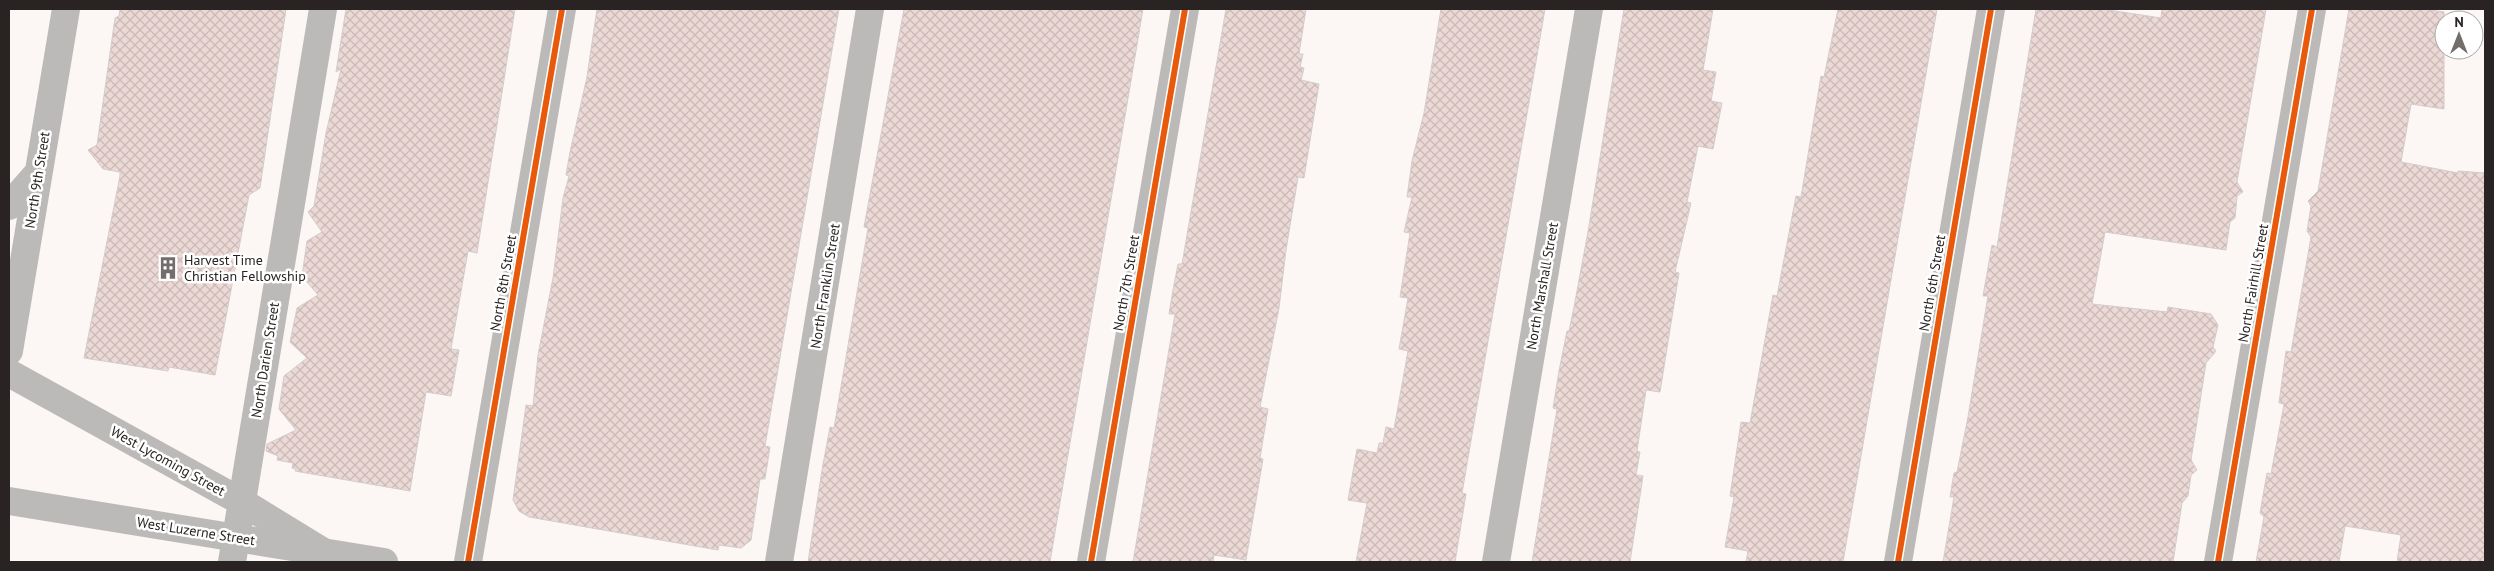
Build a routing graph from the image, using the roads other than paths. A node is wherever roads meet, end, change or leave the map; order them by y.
1 (66, 9) edge
2 (323, 9) edge
3 (562, 9) edge
4 (870, 9) edge
5 (1185, 9) edge
6 (1589, 9) edge
7 (1991, 9) edge
8 (2312, 9) edge
9 (38, 173) junction
10 (9, 206) edge
11 (9, 351) edge
12 (9, 373) edge
13 (9, 501) edge
14 (242, 502) junction
15 (234, 550) edge
16 (325, 553) junction
17 (384, 562) edge
18 (468, 562) edge
19 (779, 562) edge
20 (1091, 562) edge
21 (1496, 562) edge
22 (1898, 562) edge
23 (2218, 562) edge

1 - 9 street, North 9th Street
2 - 14 street, North Darien Street
3 - 18 street, North 8th Street
4 - 19 street, North Franklin Street
5 - 20 street, North 7th Street
6 - 21 street, North Marshall Street
7 - 22 street, North 6th Street
8 - 23 street, North Fairhill Street
9 - 10 street
9 - 11 street, North 9th Street
12 - 14 street, West Lycoming Street
13 - 15 street, West Luzerne Street
14 - 15 street, North Darien Street
14 - 16 street, West Lycoming Street
15 - 16 street, West Luzerne Street
16 - 17 street, West Luzerne Street

